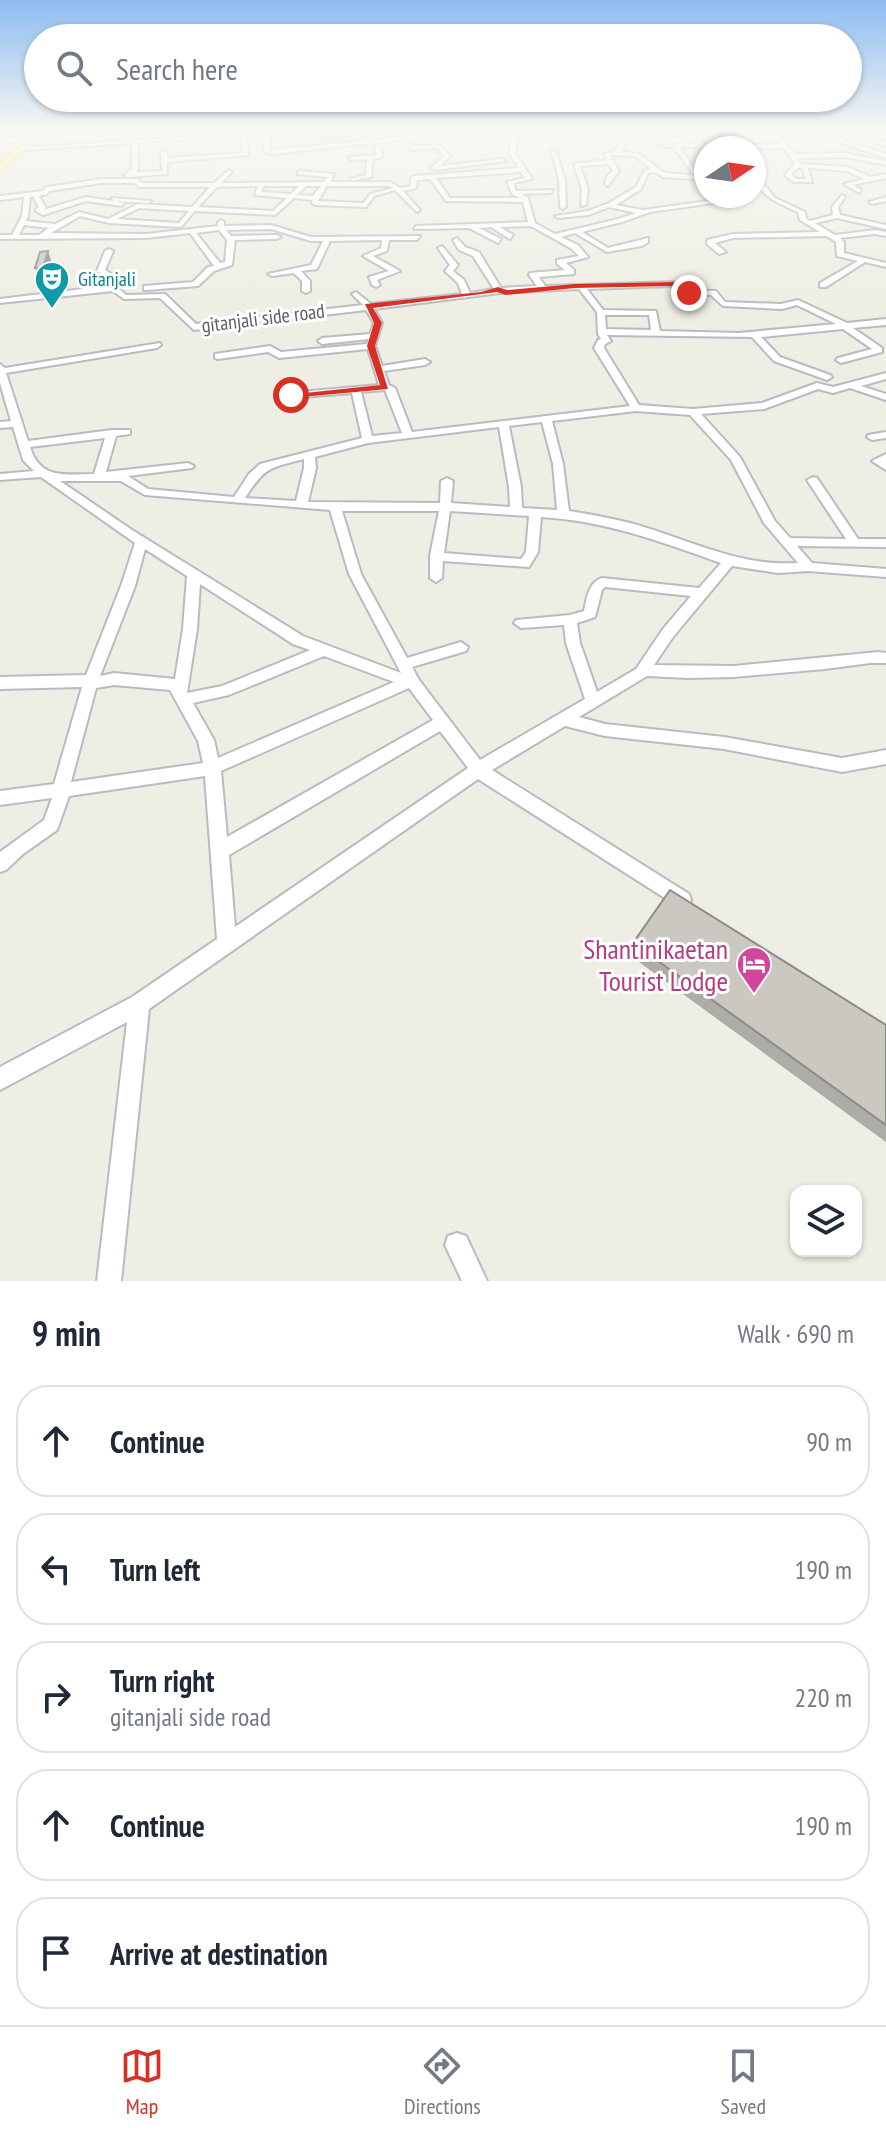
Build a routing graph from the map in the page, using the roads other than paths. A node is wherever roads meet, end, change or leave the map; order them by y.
1 (25, 192) edge
2 (38, 192) edge
3 (124, 192) edge
4 (181, 192) edge
5 (210, 192) edge
6 (259, 192) edge
7 (298, 192) edge
8 (320, 192) edge
9 (346, 192) edge
10 (385, 192) edge
11 (400, 192) edge
12 (442, 192) edge
13 (537, 192) edge
14 (564, 192) edge
15 (585, 192) edge
16 (633, 192) edge
17 (766, 192) edge
18 (514, 193) joint
19 (345, 195) dead end
20 (31, 196) junction
21 (293, 196) junction
22 (842, 197) dead end
23 (1, 198) edge
24 (315, 198) junction
25 (112, 200) junction
26 (525, 200) junction
27 (774, 200) junction
28 (173, 202) junction
29 (875, 202) dead end
30 (886, 202) edge
31 (198, 203) junction
32 (284, 205) junction
33 (583, 205) dead end
34 (611, 205) junction
35 (694, 205) edge
36 (799, 205) dead end
37 (138, 206) junction
38 (563, 207) dead end
39 (417, 210) dead end
40 (191, 211) junction
41 (213, 212) junction
42 (229, 212) junction
43 (643, 212) junction
44 (79, 214) junction
45 (558, 216) dead end
46 (837, 216) junction
47 (110, 221) junction
48 (472, 222) junction
49 (21, 223) junction
50 (207, 223) dead end
51 (808, 223) junction
52 (532, 224) junction
53 (492, 225) junction
54 (56, 226) junction
55 (221, 228) junction
56 (416, 228) dead end
57 (884, 228) edge
58 (576, 231) junction
59 (193, 233) junction
60 (45, 235) junction
61 (94, 235) junction
62 (799, 235) junction
63 (831, 235) junction
64 (554, 236) junction
65 (0, 237) edge
66 (14, 237) junction
67 (277, 237) dead end
68 (510, 237) dead end
69 (230, 238) junction
70 (417, 238) dead end
71 (386, 239) junction
72 (327, 240) junction
73 (457, 240) dead end
74 (645, 240) dead end
75 (498, 241) dead end
76 (442, 248) dead end
77 (814, 248) dead end
78 (109, 251) dead end
79 (722, 252) dead end
80 (864, 260) junction
81 (482, 263) junction
82 (886, 265) edge
83 (218, 266) junction
84 (454, 266) junction
85 (296, 270) junction
86 (272, 274) dead end
87 (376, 285) dead end
88 (823, 285) dead end
89 (579, 287) junction
90 (543, 288) junction
91 (115, 289) junction
92 (498, 289) junction
93 (133, 290) junction
94 (306, 291) dead end
95 (682, 292) junction
96 (665, 293) dead end
97 (356, 294) dead end
98 (150, 295) junction
99 (467, 295) junction
100 (0, 301) edge
101 (368, 306) junction
102 (601, 312) junction
103 (886, 322) edge
104 (844, 325) junction
105 (602, 332) junction
106 (656, 333) junction
107 (754, 334) junction
108 (372, 341) junction
109 (293, 344) dead end
110 (157, 345) dead end
111 (218, 356) dead end
112 (841, 360) dead end
113 (425, 362) dead end
114 (380, 369) junction
115 (1, 374) edge
116 (886, 376) edge
117 (827, 377) dead end
118 (851, 385) junction
119 (385, 387) junction
120 (356, 391) junction
121 (291, 395) dead end
122 (886, 397) edge
123 (636, 408) junction
124 (693, 412) junction
125 (546, 419) junction
126 (503, 423) junction
127 (8, 425) edge
128 (126, 432) dead end
129 (112, 433) junction
130 (408, 435) junction
131 (886, 435) edge
132 (872, 437) dead end
133 (368, 440) junction
134 (23, 445) junction
135 (309, 455) junction
136 (886, 457) edge
137 (188, 466) dead end
138 (886, 467) edge
139 (46, 475) junction
140 (99, 476) junction
141 (0, 477) edge
142 (813, 480) dead end
143 (447, 481) dead end
144 (237, 501) junction
145 (301, 506) junction
146 (335, 507) junction
147 (448, 507) junction
148 (516, 511) junction
149 (535, 513) junction
150 (563, 515) junction
151 (141, 542) junction
152 (786, 542) junction
153 (855, 543) junction
154 (886, 543) edge
155 (436, 556) junction
156 (729, 561) junction
157 (808, 567) junction
158 (886, 573) edge
159 (194, 574) junction
160 (436, 578) dead end
161 (701, 593) junction
162 (570, 620) junction
163 (521, 623) dead end
164 (461, 647) dead end
165 (324, 650) junction
166 (886, 658) edge
167 (404, 664) junction
168 (643, 670) junction
169 (90, 682) junction
170 (0, 683) edge
171 (412, 683) junction
172 (183, 695) junction
173 (593, 702) junction
174 (563, 719) junction
175 (443, 722) junction
176 (886, 757) edge
177 (212, 768) junction
178 (478, 770) junction
179 (0, 798) edge
180 (8, 849) edge
181 (219, 851) junction
182 (0, 864) edge
183 (693, 907) edge
184 (227, 943) junction
185 (139, 1004) junction
186 (0, 1079) edge
187 (457, 1245) dead end
188 (109, 1281) edge
189 (475, 1281) edge

1 - 23 street
2 - 20 street
3 - 25 street
4 - 28 street
5 - 31 street
6 - 21 street
7 - 21 street
8 - 24 street
9 - 19 street
10 - 24 street
11 - 39 street
12 - 26 street
13 - 18 street
14 - 38 street
15 - 33 street
16 - 34 street
17 - 27 street
18 - 26 street
20 - 23 street
20 - 25 street
20 - 49 street
21 - 24 street
21 - 32 street
22 - 46 street
25 - 28 street
25 - 37 street
25 - 44 street
26 - 52 street
27 - 36 street
27 - 51 street
28 - 31 street
29 - 30 street
31 - 32 street
31 - 40 street
32 - 42 street
34 - 43 street
34 - 45 street
35 - 43 street
37 - 40 street
37 - 47 street
40 - 41 street
40 - 47 street
41 - 42 street
41 - 50 street
42 - 55 street
43 - 58 street
44 - 47 street
44 - 54 street
46 - 51 street
46 - 57 street
47 - 61 street
48 - 53 street
48 - 56 street
48 - 75 street
49 - 54 street
49 - 66 street
51 - 63 street
52 - 53 street
52 - 64 street
53 - 68 street
54 - 60 street
55 - 59 street
55 - 69 street
55 - 72 street
57 - 63 street
58 - 64 street
58 - 74 street
59 - 61 street
59 - 83 street
60 - 61 street
60 - 66 street
62 - 63 street
62 - 77 street
62 - 79 street
63 - 80 street
64 - 90 street
65 - 66 street
67 - 69 street
69 - 83 street
70 - 71 street
71 - 72 street
71 - 87 street
72 - 85 street
73 - 81 street
76 - 84 street
78 - 91 street
80 - 82 street
80 - 88 street
81 - 84 street
81 - 92 street
83 - 93 street
84 - 99 street
85 - 86 street
85 - 94 street
89 - 90 street, gitanjali side road
89 - 95 street, gitanjali side road
89 - 102 street
90 - 92 street, gitanjali side road
91 - 93 street
91 - 98 street, gitanjali side road
91 - 100 street, gitanjali side road
92 - 99 street, gitanjali side road
93 - 98 street
95 - 96 street
95 - 104 street
97 - 101 street
98 - 101 street, gitanjali side road
99 - 101 street, gitanjali side road
101 - 108 street
102 - 105 street
102 - 106 street
103 - 104 street
104 - 107 street
104 - 112 street
105 - 106 street
105 - 123 street
106 - 107 street
107 - 117 street
108 - 109 street
108 - 111 street
108 - 114 street
110 - 115 street
113 - 114 street
114 - 119 street
115 - 127 street
116 - 118 street
118 - 122 street
118 - 124 street
119 - 120 street
119 - 130 street
120 - 121 street
120 - 133 street
123 - 124 street
123 - 125 street
124 - 152 street
125 - 126 street
125 - 150 street
126 - 130 street
126 - 148 street
127 - 134 street
128 - 129 street
129 - 134 street
129 - 140 street
130 - 133 street
131 - 132 street
133 - 135 street
134 - 139 street
135 - 144 street
135 - 145 street
136 - 138 street
137 - 140 street
139 - 140 street
139 - 141 street
139 - 151 street
140 - 144 street
142 - 153 street
143 - 147 street
144 - 145 street
145 - 146 street
146 - 147 street
146 - 167 street
147 - 148 street
147 - 155 street
148 - 149 street
149 - 150 street
149 - 155 street
150 - 156 street
151 - 159 street
151 - 169 street
152 - 153 street
152 - 157 street
153 - 154 street
155 - 160 street
156 - 157 street
156 - 161 street
157 - 158 street
159 - 165 street
159 - 172 street
161 - 162 street
161 - 168 street
162 - 163 street
162 - 173 street
164 - 167 street
165 - 171 street
165 - 172 street
166 - 168 street
167 - 171 street
168 - 173 street
169 - 170 street
169 - 172 street
169 - 179 street
171 - 175 street
171 - 177 street
172 - 177 street
173 - 174 street
174 - 176 street
174 - 178 street
175 - 178 street
175 - 181 street
177 - 180 street
177 - 181 street
178 - 183 street
178 - 184 street
180 - 182 street
181 - 184 street
184 - 185 street
185 - 186 street
185 - 188 street
187 - 189 street

